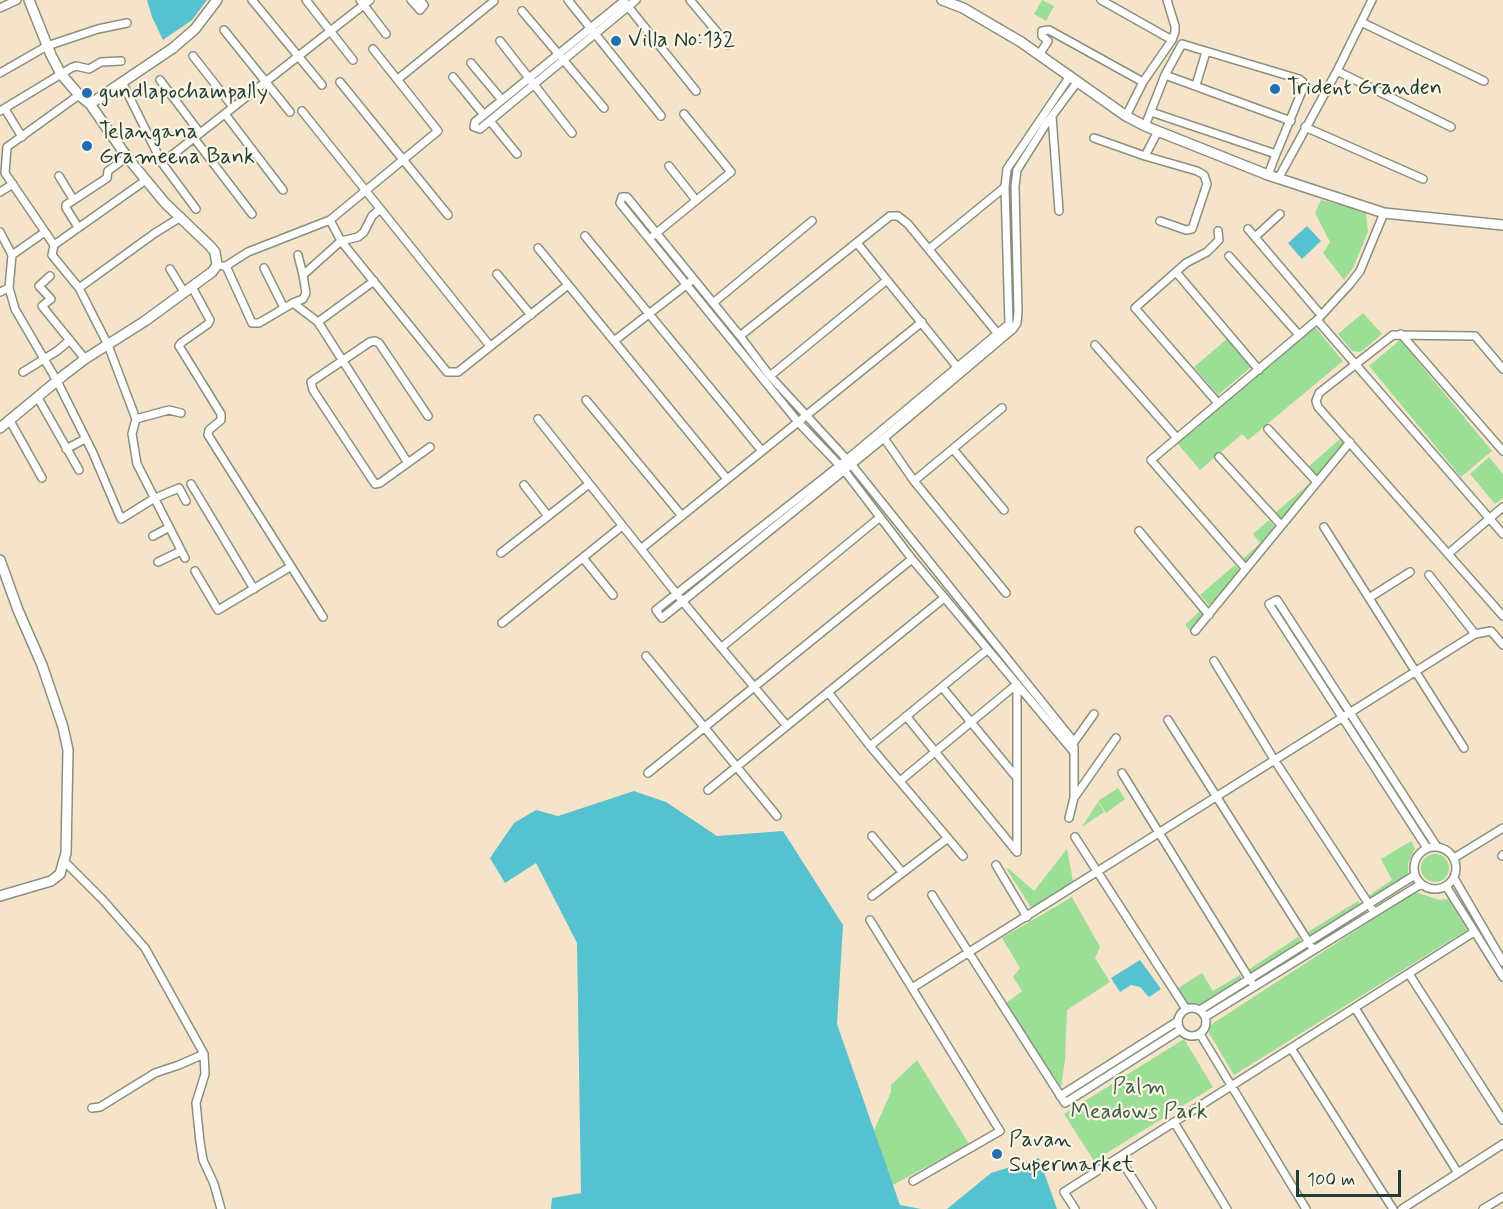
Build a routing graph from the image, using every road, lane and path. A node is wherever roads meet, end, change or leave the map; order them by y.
1 (17, 0) edge
2 (29, 0) edge
3 (217, 0) edge
4 (252, 0) edge
5 (306, 0) edge
6 (370, 0) edge
7 (411, 0) edge
8 (420, 0) edge
9 (568, 0) edge
10 (636, 0) edge
11 (690, 0) edge
12 (942, 0) edge
13 (1101, 0) edge
14 (1167, 0) edge
15 (1372, 0) edge
16 (494, 1) edge
17 (625, 2) edge
18 (362, 3) edge
19 (0, 8) edge
20 (522, 11) dead end
21 (1361, 22) junction
22 (127, 23) dead end
23 (224, 30) dead end
24 (331, 31) junction
25 (594, 31) junction
26 (387, 34) dead end
27 (1172, 40) junction
28 (500, 41) dead end
29 (728, 45) dead end
30 (47, 46) junction
31 (373, 49) dead end
32 (1206, 52) junction
33 (1039, 55) junction
34 (193, 56) dead end
35 (300, 56) junction
36 (562, 57) junction
37 (353, 60) dead end
38 (121, 61) dead end
39 (471, 63) dead end
40 (1337, 71) junction
41 (0, 73) edge
42 (62, 74) junction
43 (1165, 75) junction
44 (453, 77) dead end
45 (398, 79) junction
46 (1074, 79) junction
47 (160, 80) dead end
48 (267, 81) junction
49 (531, 81) junction
50 (1484, 81) dead end
51 (122, 82) junction
52 (340, 82) dead end
53 (1143, 82) junction
54 (322, 85) dead end
55 (1196, 85) junction
56 (696, 91) dead end
57 (80, 95) junction
58 (502, 100) junction
59 (90, 104) junction
60 (233, 107) junction
61 (604, 108) dead end
62 (2, 110) edge
63 (302, 111) dead end
64 (290, 112) dead end
65 (1151, 112) junction
66 (225, 114) junction
67 (684, 114) dead end
68 (661, 116) dead end
69 (1052, 116) junction
70 (1126, 116) junction
71 (487, 118) junction
72 (1291, 121) junction
73 (1145, 126) junction
74 (1305, 127) junction
75 (1451, 127) dead end
76 (1158, 131) junction
77 (572, 133) dead end
78 (196, 135) junction
79 (22, 137) junction
80 (1094, 138) dead end
81 (517, 154) dead end
82 (1276, 154) junction
83 (1144, 156) junction
84 (127, 157) junction
85 (402, 159) junction
86 (162, 163) junction
87 (669, 166) dead end
88 (59, 176) dead end
89 (1273, 177) junction
90 (1423, 179) dead end
91 (146, 180) junction
92 (13, 184) junction
93 (1005, 188) junction
94 (283, 190) dead end
95 (366, 191) junction
96 (0, 192) edge
97 (73, 199) junction
98 (696, 199) junction
99 (380, 208) junction
100 (196, 209) dead end
101 (1059, 211) dead end
102 (1384, 213) junction
103 (252, 214) dead end
104 (1280, 214) dead end
105 (448, 215) dead end
106 (181, 216) junction
107 (330, 220) junction
108 (812, 221) dead end
109 (1160, 221) dead end
110 (1503, 225) edge
111 (78, 227) junction
112 (1248, 229) dead end
113 (1218, 231) dead end
114 (0, 232) edge
115 (45, 232) junction
116 (585, 236) dead end
117 (653, 236) junction
118 (1255, 237) junction
119 (341, 241) junction
120 (857, 243) junction
121 (54, 244) junction
122 (538, 248) dead end
123 (929, 249) junction
124 (12, 255) junction
125 (298, 255) dead end
126 (1229, 256) dead end
127 (221, 266) junction
128 (264, 268) dead end
129 (170, 269) dead end
130 (1176, 272) junction
131 (497, 274) dead end
132 (303, 275) junction
133 (50, 276) dead end
134 (887, 280) junction
135 (374, 281) junction
136 (691, 282) junction
137 (568, 285) junction
138 (9, 288) junction
139 (80, 288) junction
140 (188, 290) junction
141 (0, 292) edge
142 (293, 303) junction
143 (714, 303) junction
144 (284, 308) junction
145 (650, 313) junction
146 (531, 315) junction
147 (1319, 318) junction
148 (318, 322) junction
149 (922, 322) junction
150 (998, 334) junction
151 (1401, 334) junction
152 (1299, 335) junction
153 (740, 336) junction
154 (70, 340) junction
155 (614, 341) junction
156 (108, 345) junction
157 (1095, 345) dead end
158 (490, 346) junction
159 (44, 358) junction
160 (85, 359) junction
161 (341, 361) junction
162 (1356, 364) junction
163 (958, 368) junction
164 (1503, 369) edge
165 (1259, 370) junction
166 (23, 372) dead end
167 (770, 376) junction
168 (57, 381) junction
169 (38, 398) junction
170 (586, 400) dead end
171 (1217, 402) junction
172 (1002, 408) dead end
173 (181, 412) dead end
174 (804, 415) junction
175 (428, 416) dead end
176 (9, 419) junction
177 (135, 419) junction
178 (538, 419) dead end
179 (798, 422) junction
180 (0, 428) edge
181 (1268, 429) dead end
182 (884, 438) junction
183 (1177, 438) junction
184 (85, 439) junction
185 (1350, 442) junction
186 (430, 447) dead end
187 (66, 449) junction
188 (953, 449) junction
189 (762, 451) junction
190 (1503, 451) edge
191 (1219, 457) dead end
192 (849, 462) junction
193 (408, 463) junction
194 (841, 468) junction
195 (79, 470) dead end
196 (42, 478) dead end
197 (727, 479) junction
198 (914, 481) junction
199 (1317, 482) junction
200 (191, 484) dead end
201 (589, 484) junction
202 (524, 485) dead end
203 (153, 499) junction
204 (186, 501) dead end
205 (1503, 507) edge
206 (1004, 510) dead end
207 (548, 516) junction
208 (682, 516) junction
209 (879, 518) junction
210 (1490, 519) junction
211 (1281, 525) junction
212 (622, 526) junction
213 (1324, 527) dead end
214 (168, 528) junction
215 (1139, 531) dead end
216 (1503, 534) edge
217 (153, 536) dead end
218 (642, 548) junction
219 (501, 553) dead end
220 (1448, 554) junction
221 (583, 558) junction
222 (912, 559) junction
223 (0, 560) edge
224 (158, 562) dead end
225 (290, 567) junction
226 (1246, 569) junction
227 (195, 571) dead end
228 (1410, 572) dead end
229 (1429, 574) dead end
230 (254, 589) junction
231 (1006, 593) dead end
232 (677, 594) junction
233 (613, 595) dead end
234 (944, 598) junction
235 (1369, 598) junction
236 (683, 602) junction
237 (1209, 615) junction
238 (1503, 616) edge
239 (323, 617) dead end
240 (502, 623) dead end
241 (1195, 631) dead end
242 (1475, 634) junction
243 (1503, 645) edge
244 (722, 647) junction
245 (987, 650) junction
246 (646, 656) dead end
247 (1214, 661) dead end
248 (1415, 673) junction
249 (1017, 684) junction
250 (755, 686) junction
251 (942, 687) junction
252 (828, 692) junction
253 (1094, 714) dead end
254 (1350, 714) junction
255 (906, 716) junction
256 (1342, 718) junction
257 (1168, 720) dead end
258 (971, 722) junction
259 (787, 726) junction
260 (704, 727) junction
261 (1116, 738) dead end
262 (1074, 742) junction
263 (870, 746) junction
264 (1464, 748) dead end
265 (1073, 751) junction
266 (935, 752) junction
267 (1275, 761) junction
268 (737, 767) junction
269 (648, 772) dead end
270 (1122, 773) dead end
271 (1017, 778) junction
272 (900, 781) junction
273 (708, 790) dead end
274 (1216, 797) junction
275 (1074, 798) junction
276 (777, 816) dead end
277 (1069, 818) dead end
278 (1503, 828) edge
279 (1159, 833) junction
280 (872, 836) dead end
281 (948, 837) junction
282 (1075, 837) dead end
283 (1437, 847) junction
284 (1427, 848) junction
285 (963, 856) dead end
286 (1454, 858) junction
287 (64, 861) junction
288 (996, 865) dead end
289 (902, 872) junction
290 (1097, 872) junction
291 (1415, 876) junction
292 (1454, 878) junction
293 (1421, 884) junction
294 (1446, 886) junction
295 (932, 895) dead end
296 (0, 896) edge
297 (872, 896) dead end
298 (1372, 908) junction
299 (1027, 917) junction
300 (870, 920) dead end
301 (1474, 932) junction
302 (1311, 946) junction
303 (969, 953) junction
304 (1503, 962) edge
305 (1409, 974) junction
306 (1503, 977) edge
307 (1252, 983) junction
308 (912, 988) junction
309 (1354, 1008) junction
310 (1186, 1009) junction
311 (1200, 1010) junction
312 (1205, 1017) junction
313 (1178, 1021) junction
314 (1180, 1030) junction
315 (1200, 1034) junction
316 (1291, 1048) junction
317 (204, 1054) junction
318 (1232, 1086) junction
319 (1060, 1096) junction
320 (92, 1108) dead end
321 (1503, 1120) edge
322 (1174, 1122) junction
323 (1503, 1144) edge
324 (1119, 1157) junction
325 (1458, 1173) junction
326 (913, 1181) dead end
327 (1503, 1197) edge
328 (221, 1209) edge
329 (1075, 1209) edge
330 (1152, 1209) edge
331 (1227, 1209) edge
332 (1306, 1209) edge
333 (1393, 1209) edge
334 (1402, 1209) edge
335 (1483, 1209) edge

1 - 19 street
2 - 30 main road
3 - 51 main road
4 - 35 street
5 - 24 street
6 - 18 street
7 - 8 street
9 - 25 street
10 - 17 street
11 - 29 street
12 - 33 main road
13 - 27 street
14 - 27 street
15 - 21 street
16 - 45 street
17 - 25 street
17 - 56 street
18 - 24 street
18 - 26 street
20 - 36 street
21 - 40 street
21 - 50 street
22 - 30 street
23 - 48 street
24 - 35 street
24 - 37 street
25 - 36 street
25 - 68 street
27 - 53 street
28 - 49 street
30 - 41 street
30 - 42 main road
31 - 45 street
32 - 43 street
32 - 55 street
32 - 72 street
33 - 46 main road
33 - 53 street
34 - 60 street
35 - 48 street
35 - 54 street
36 - 49 street
36 - 61 street
38 - 42 street
39 - 58 street
40 - 74 street
40 - 75 street
42 - 57 main road
42 - 62 street
43 - 55 street
43 - 65 street
44 - 71 street
45 - 85 street
46 - 69 street
46 - 70 main road
46 - 93 street
47 - 78 street
48 - 60 street
48 - 64 street
49 - 58 street
49 - 71 street
49 - 77 street
51 - 59 main road
51 - 86 street
52 - 85 street
53 - 70 street
55 - 72 street
57 - 59 main road
57 - 79 street
58 - 71 street
59 - 84 main road
60 - 66 street
62 - 79 street
63 - 95 street
65 - 73 street
65 - 82 street
66 - 78 street
66 - 94 street
67 - 98 street
69 - 101 street
69 - 182 street
70 - 73 main road
71 - 81 street
72 - 82 street
73 - 76 main road
74 - 89 street
74 - 90 street
76 - 83 street
76 - 89 main road
78 - 86 street
78 - 103 street
79 - 92 street
80 - 83 street
82 - 89 street
83 - 109 street
84 - 91 main road
84 - 97 street
85 - 95 street
85 - 105 street
86 - 100 street
87 - 98 street
88 - 97 street
89 - 102 main road
91 - 106 main road
91 - 111 street
92 - 96 street
92 - 115 street
93 - 123 street
93 - 150 street
95 - 99 street
95 - 107 street
97 - 111 street
98 - 117 street
99 - 119 street
99 - 158 street
102 - 110 main road
102 - 147 street
104 - 118 street
106 - 127 main road
106 - 139 street
107 - 119 street
107 - 127 street
108 - 143 street
111 - 121 street
112 - 118 street
113 - 130 street
114 - 124 street
115 - 121 street
115 - 124 street
116 - 145 street
117 - 117 street
117 - 136 street
118 - 147 street
119 - 132 street
119 - 135 street
120 - 123 street
120 - 134 street
120 - 153 street
121 - 139 street
122 - 137 street
123 - 150 street
124 - 138 street
125 - 132 street
126 - 152 street
127 - 140 main road
127 - 144 street
128 - 144 street
129 - 140 street
130 - 165 street
130 - 171 street
131 - 146 street
132 - 142 street
133 - 154 street
134 - 149 street
134 - 167 street
135 - 148 street
135 - 158 street
136 - 143 street
136 - 145 street
136 - 179 street
137 - 146 street
137 - 155 street
138 - 141 street
138 - 159 street
139 - 156 street
140 - 156 main road
140 - 225 street
142 - 144 street
142 - 148 street
143 - 153 street
145 - 155 street
145 - 189 street
146 - 158 street
147 - 152 street
147 - 162 street
148 - 161 street
149 - 163 street
149 - 174 street
150 - 163 street
151 - 162 street
151 - 164 street
151 - 190 street
152 - 165 street
153 - 167 street
154 - 159 street
154 - 160 street
155 - 197 street
156 - 160 main road
156 - 177 street
157 - 183 street
159 - 166 street
159 - 168 street
160 - 168 main road
161 - 175 street
161 - 193 street
161 - 193 street
162 - 185 street
162 - 210 street
163 - 192 street
165 - 171 street
167 - 174 street
168 - 169 main road
168 - 184 street
169 - 176 main road
169 - 187 street
170 - 208 street
171 - 183 street
172 - 188 street
173 - 177 street
174 - 179 street
174 - 192 street
176 - 180 main road
176 - 196 street
177 - 203 street
178 - 201 street
179 - 189 street
179 - 194 street
181 - 199 street
182 - 192 street
182 - 198 street
183 - 226 street
184 - 187 street
184 - 203 street
185 - 199 street
185 - 220 street
186 - 193 street
187 - 195 street
188 - 198 street
188 - 206 street
189 - 197 street
191 - 211 street
192 - 194 street
192 - 262 street
194 - 209 street
194 - 232 street
194 - 236 street
197 - 208 street
198 - 231 street
199 - 211 street
200 - 230 street
201 - 207 street
201 - 212 street
202 - 207 street
203 - 204 street
203 - 214 street
205 - 210 street
207 - 219 street
208 - 218 street
209 - 222 street
209 - 244 street
210 - 216 street
210 - 220 street
211 - 226 street
212 - 218 street
212 - 221 street
213 - 235 street
214 - 217 street
214 - 224 street
215 - 237 street
218 - 232 street
220 - 238 street
221 - 233 street
221 - 240 street
222 - 234 street
222 - 250 street
223 - 287 main road
225 - 230 street
225 - 239 street
226 - 237 street
227 - 230 street
228 - 235 street
229 - 242 street
232 - 236 street
232 - 236 street
234 - 245 street
234 - 252 street
235 - 248 street
236 - 244 street
237 - 241 street
242 - 243 street
242 - 248 street
244 - 250 street
245 - 249 street
245 - 251 street
246 - 260 street
247 - 267 street
248 - 254 street
248 - 264 street
249 - 258 street
249 - 265 street
249 - 271 street
250 - 259 street
250 - 260 street
251 - 255 street
251 - 258 street
252 - 259 street
252 - 263 street
253 - 262 street
254 - 256 street
254 - 256 street
254 - 283 street
255 - 263 street
255 - 266 street
256 - 267 street
256 - 284 street
257 - 274 street
258 - 266 street
258 - 271 street
259 - 268 street
260 - 268 street
260 - 269 street
261 - 275 street
262 - 265 street
263 - 272 street
265 - 275 street
266 - 271 street
266 - 272 street
267 - 274 street
267 - 298 street
268 - 273 street
268 - 276 street
270 - 279 street
272 - 281 street
274 - 279 street
274 - 302 street
275 - 277 street
278 - 286 street
279 - 290 street
279 - 307 street
280 - 289 street
281 - 285 street
281 - 289 street
282 - 290 street
283 - 284 street
283 - 286 street
284 - 291 street
286 - 292 street
287 - 296 main road
287 - 317 street
288 - 299 street
289 - 297 street
290 - 299 street
290 - 310 street
291 - 293 street
291 - 298 street
292 - 294 street
292 - 304 street
293 - 294 street
293 - 298 street
294 - 301 street
295 - 303 street
298 - 302 street
299 - 303 street
300 - 308 street
301 - 305 street
301 - 306 street
302 - 307 street
303 - 308 street
303 - 319 street
305 - 309 street
305 - 321 street
307 - 311 street
307 - 312 street
308 - 326 street
309 - 316 street
309 - 325 street
310 - 311 street
310 - 313 street
311 - 312 street
312 - 315 street
313 - 314 street
313 - 319 street
314 - 315 street
314 - 319 street
315 - 318 street
316 - 318 street
316 - 333 street
317 - 320 street
317 - 328 street
318 - 322 street
318 - 332 street
322 - 324 street
322 - 331 street
323 - 325 street
324 - 329 street
324 - 330 street
325 - 334 street
327 - 335 street

